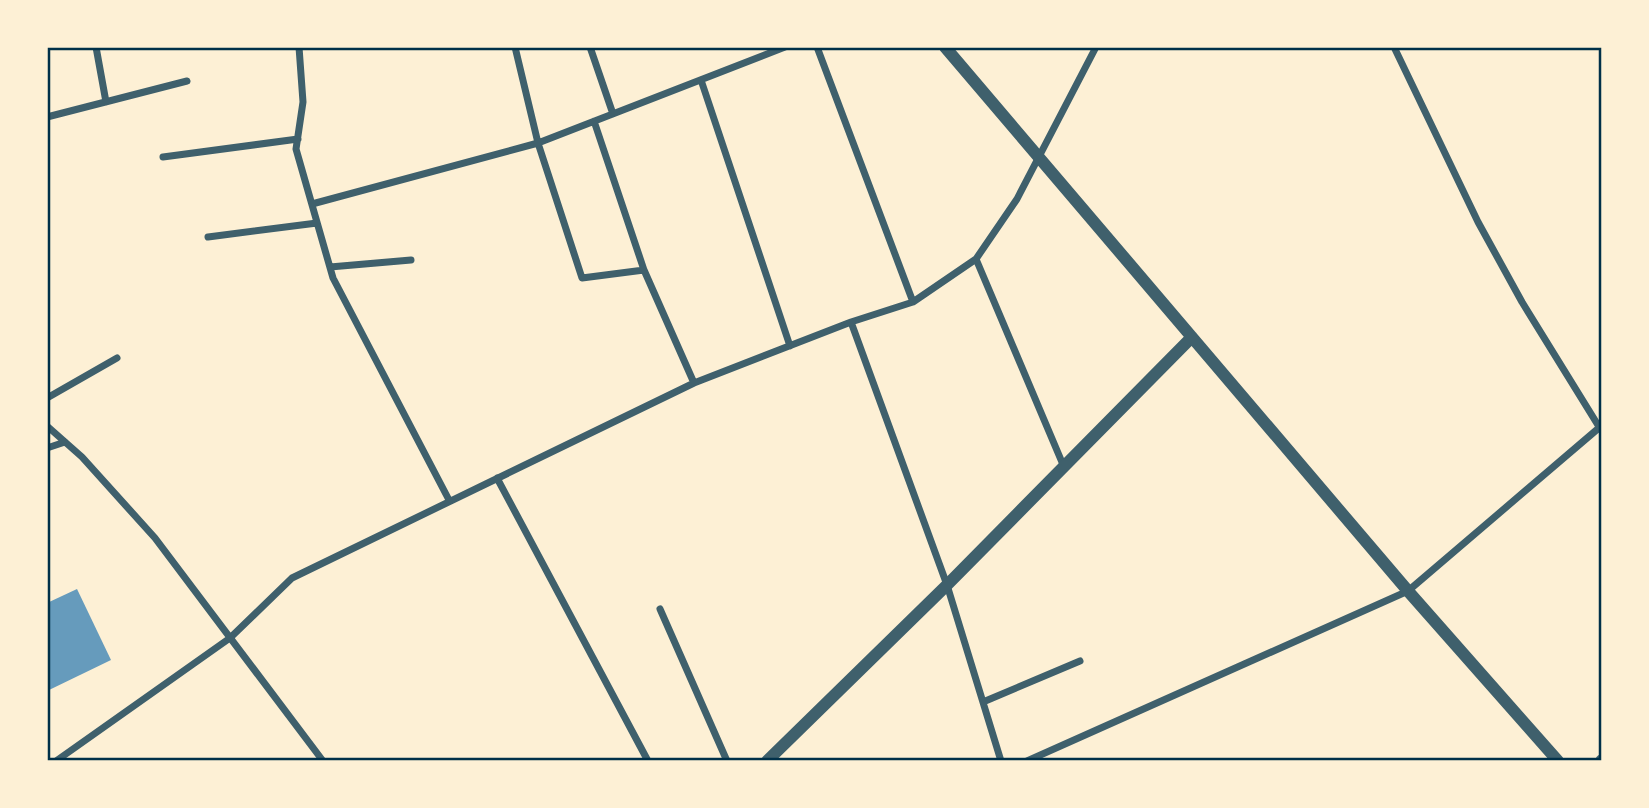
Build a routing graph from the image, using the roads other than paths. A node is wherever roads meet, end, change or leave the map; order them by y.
1 (96, 47) edge
2 (299, 47) edge
3 (515, 47) edge
4 (590, 47) edge
5 (785, 47) edge
6 (817, 47) edge
7 (945, 47) edge
8 (1097, 47) edge
9 (1394, 47) edge
10 (701, 80) junction
11 (187, 81) dead end
12 (106, 102) junction
13 (613, 114) junction
14 (47, 117) edge
15 (594, 121) junction
16 (298, 139) junction
17 (538, 143) junction
18 (163, 157) dead end
19 (1038, 158) junction
20 (312, 204) junction
21 (317, 223) junction
22 (208, 237) dead end
23 (411, 260) dead end
24 (976, 260) junction
25 (330, 267) junction
26 (644, 270) junction
27 (913, 302) junction
28 (851, 322) junction
29 (1192, 337) junction
30 (790, 346) junction
31 (117, 358) dead end
32 (694, 383) junction
33 (47, 398) edge
34 (47, 426) edge
35 (1601, 429) edge
36 (65, 442) junction
37 (47, 448) edge
38 (1064, 467) junction
39 (497, 478) junction
40 (449, 500) junction
41 (947, 585) junction
42 (1408, 592) junction
43 (660, 609) dead end
44 (230, 638) junction
45 (1080, 661) dead end
46 (982, 702) junction
47 (56, 761) edge
48 (323, 761) edge
49 (648, 761) edge
50 (727, 761) edge
51 (767, 761) edge
52 (1000, 761) edge
53 (1027, 761) edge
54 (1558, 761) edge

1 - 12 street
2 - 16 street
3 - 17 street
4 - 13 street
5 - 10 street
6 - 27 street
7 - 19 street
8 - 19 street
9 - 35 street
10 - 13 street
10 - 30 street
11 - 12 street
12 - 14 street
13 - 15 street
15 - 17 street
15 - 26 street
16 - 18 street
16 - 20 street
17 - 20 street
17 - 26 street
19 - 24 street
19 - 29 street
20 - 21 street
21 - 22 street
21 - 25 street
23 - 25 street
24 - 27 street
24 - 38 street
25 - 40 street
26 - 32 street
27 - 28 street
28 - 30 street
28 - 41 street
29 - 38 street
29 - 42 street
30 - 32 street
31 - 33 street
32 - 39 street
34 - 36 street
35 - 42 street
36 - 37 street
36 - 44 street
38 - 41 street
39 - 40 street
39 - 49 street
40 - 44 street
41 - 46 street
41 - 51 street
42 - 53 street
42 - 54 street
43 - 50 street
44 - 47 street
44 - 48 street
45 - 46 street
46 - 52 street

